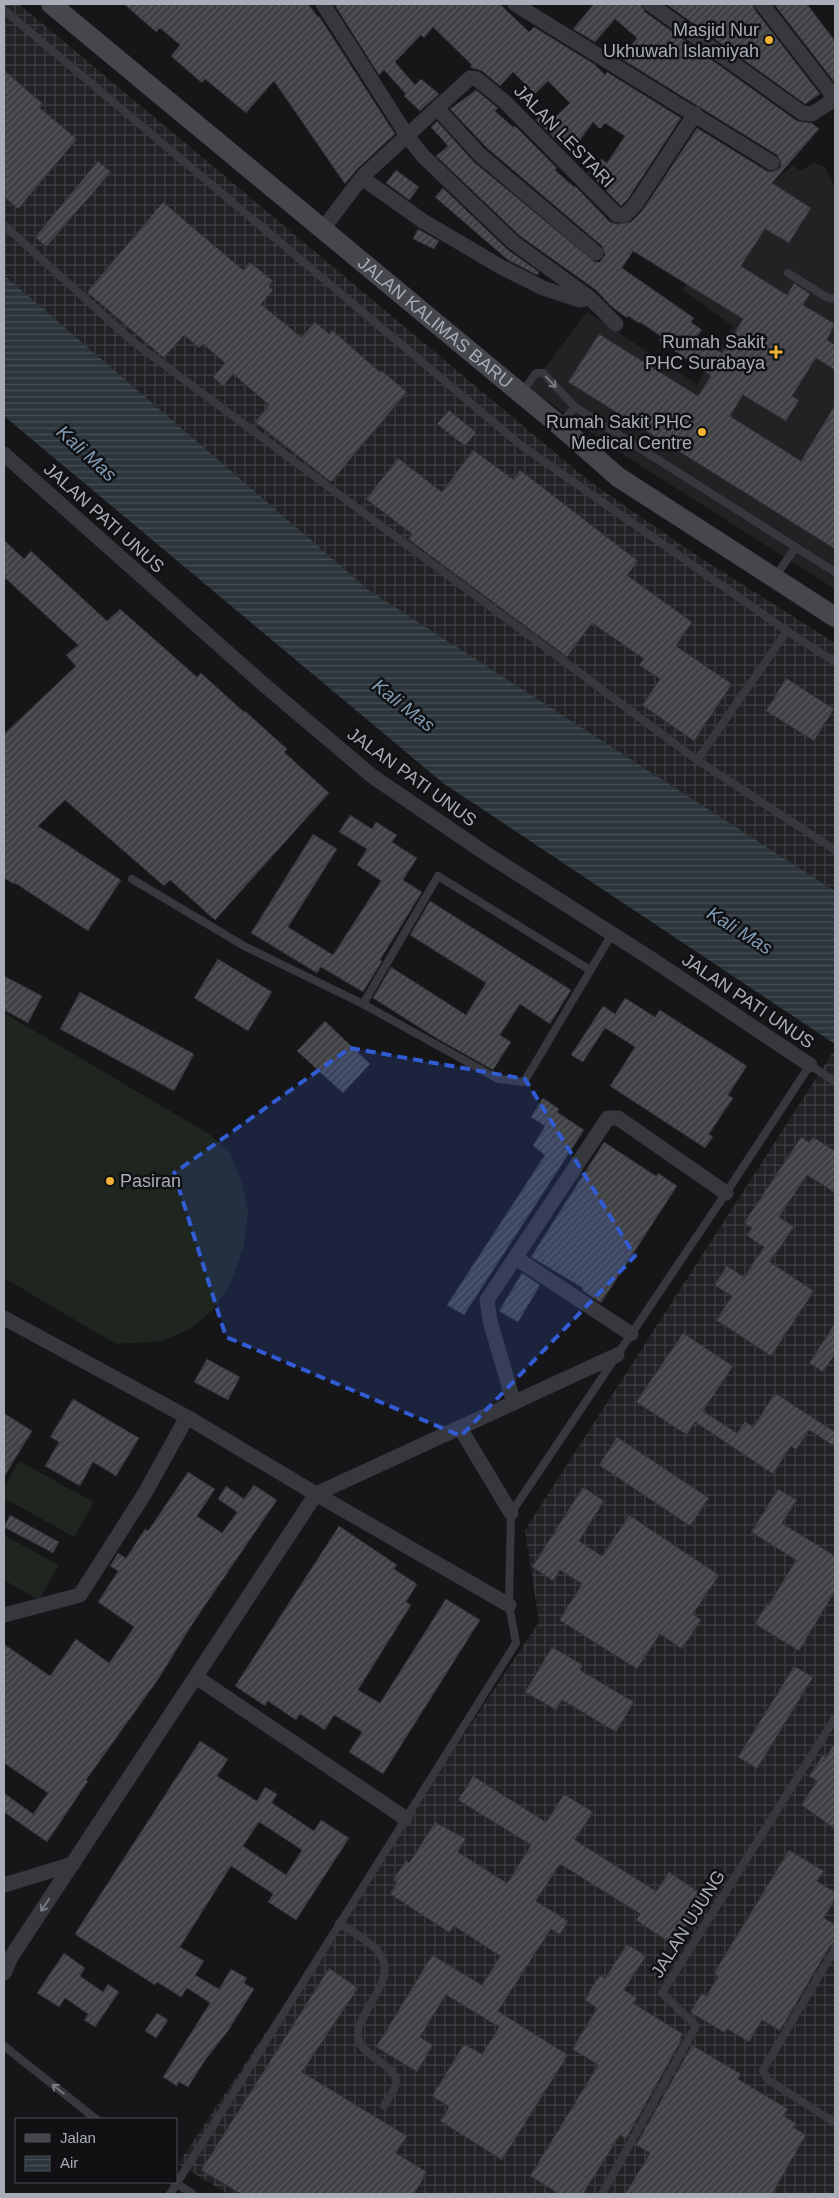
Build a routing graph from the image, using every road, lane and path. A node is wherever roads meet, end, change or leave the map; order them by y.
1 (51, 4) edge
2 (324, 4) edge
3 (515, 4) edge
4 (650, 4) edge
5 (762, 4) edge
6 (4, 10) edge
7 (834, 100) edge
8 (437, 108) junction
9 (695, 114) junction
10 (408, 137) junction
11 (772, 163) dead end
12 (362, 178) junction
13 (4, 225) edge
14 (322, 230) junction
15 (596, 254) dead end
16 (788, 273) dead end
17 (590, 298) junction
18 (835, 299) edge
19 (616, 324) dead end
20 (521, 394) junction
21 (575, 407) junction
22 (559, 425) junction
23 (4, 454) edge
24 (795, 548) junction
25 (835, 572) edge
26 (775, 578) junction
27 (835, 617) edge
28 (787, 632) junction
29 (835, 662) edge
30 (697, 760) junction
31 (835, 850) edge
32 (132, 879) dead end
33 (612, 934) junction
34 (590, 970) junction
35 (363, 1004) junction
36 (810, 1065) junction
37 (835, 1082) edge
38 (726, 1193) junction
39 (516, 1258) junction
40 (4, 1318) edge
41 (631, 1334) junction
42 (617, 1355) junction
43 (514, 1402) junction
44 (187, 1417) junction
45 (460, 1428) junction
46 (316, 1494) junction
47 (511, 1512) junction
48 (509, 1605) junction
49 (4, 1615) edge
50 (196, 1677) junction
51 (835, 1718) edge
52 (405, 1818) junction
53 (73, 1864) junction
54 (4, 1885) edge
55 (339, 1923) junction
56 (835, 1949) edge
57 (4, 1973) edge
58 (4, 2046) edge
59 (384, 2106) dead end
60 (95, 2118) edge
61 (835, 2123) edge
62 (178, 2178) edge
63 (175, 2183) edge
64 (170, 2194) edge
65 (193, 2194) edge
66 (602, 2194) edge

1 - 14 street, JALAN KALIMAS BARU
2 - 10 street
3 - 9 street
4 - 7 street
5 - 7 street
6 - 28 lane
8 - 9 street, JALAN LESTARI
8 - 10 street
8 - 15 street
9 - 11 street
10 - 12 street
10 - 17 street
12 - 14 street
12 - 17 street
13 - 30 lane
14 - 20 street, JALAN KALIMAS BARU
16 - 18 lane
17 - 19 street
20 -> 21 lane
20 - 22 street, JALAN KALIMAS BARU
21 - 22 lane
21 - 24 lane
22 - 26 street, JALAN KALIMAS BARU
23 - 33 street, JALAN PATI UNUS
24 - 25 lane
24 - 26 lane
26 - 27 street, JALAN KALIMAS BARU
28 - 29 lane
28 - 30 lane
30 - 31 lane
32 - 35 lane
33 - 34 lane
33 - 36 street, JALAN PATI UNUS
34 - 35 lane
34 - 35 lane
36 - 37 lane, JALAN PATI UNUS
36 - 38 lane
38 - 39 street
38 - 41 lane
39 - 41 street
39 - 43 street
40 - 44 street
41 - 42 lane
42 - 43 street
42 - 47 lane
43 - 45 street
44 - 46 street
44 - 49 street
45 - 46 street
45 - 47 street
46 - 48 street
46 - 50 street
47 - 48 lane
48 - 52 lane
50 - 52 street
50 - 53 street
51 - 66 lane, JALAN UJUNG
52 - 55 lane
53 - 54 street
53 -> 57 street
55 - 59 lane
55 - 62 lane
56 - 61 lane
60 -> 58 lane
63 - 64 lane
63 - 65 lane

